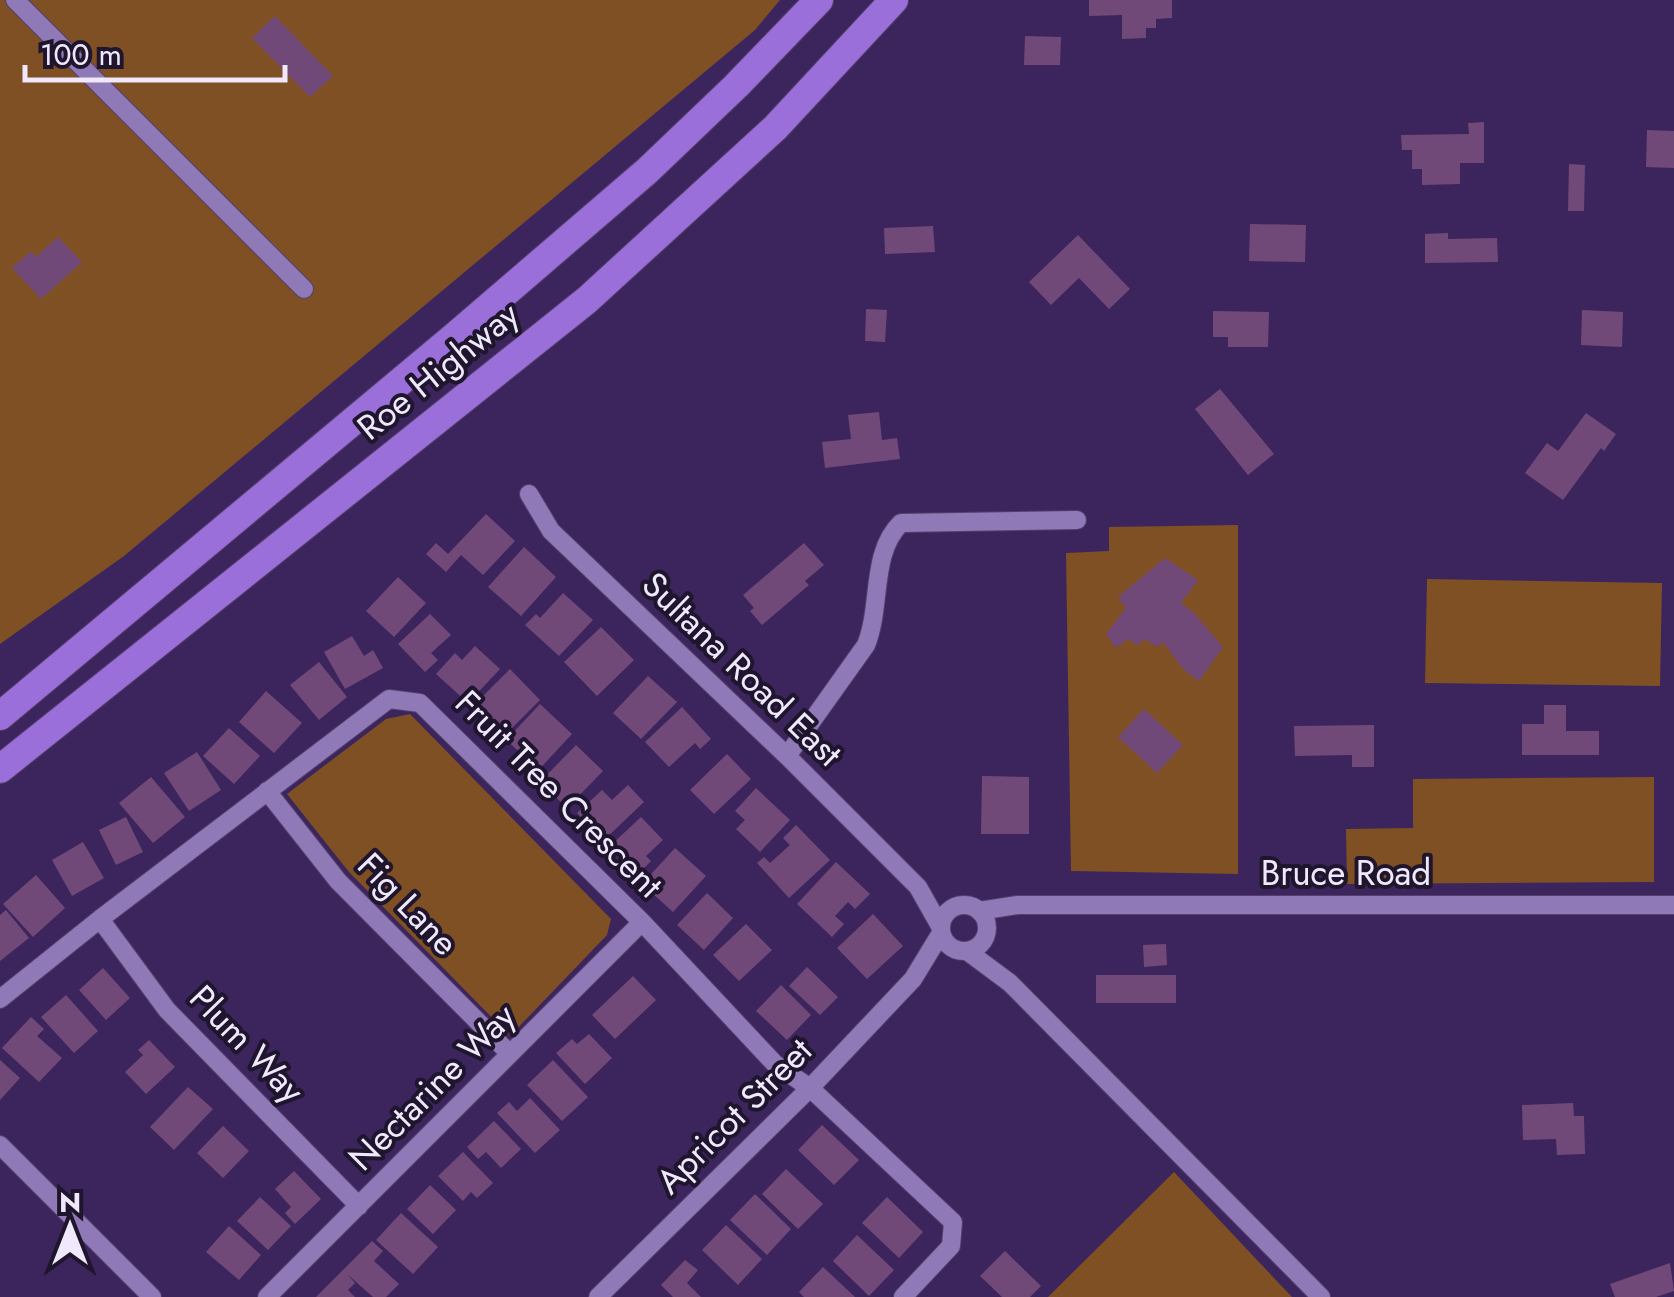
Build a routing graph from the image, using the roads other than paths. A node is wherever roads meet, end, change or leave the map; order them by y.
1 (15, 0) edge
2 (818, 0) edge
3 (894, 0) edge
4 (304, 289) dead end
5 (529, 494) dead end
6 (1077, 520) dead end
7 (88, 642) junction
8 (0, 698) edge
9 (73, 711) junction
10 (0, 716) edge
11 (788, 756) junction
12 (0, 769) edge
13 (0, 780) edge
14 (268, 791) junction
15 (918, 887) junction
16 (1018, 905) junction
17 (1674, 905) edge
18 (958, 906) junction
19 (980, 911) junction
20 (100, 919) junction
21 (642, 922) junction
22 (940, 929) junction
23 (986, 935) junction
24 (964, 951) junction
25 (913, 979) junction
26 (1010, 984) junction
27 (0, 999) edge
28 (510, 1054) junction
29 (810, 1088) junction
30 (0, 1145) edge
31 (358, 1206) junction
32 (152, 1297) edge
33 (268, 1297) edge
34 (598, 1297) edge
35 (903, 1297) edge
36 (1320, 1297) edge

1 - 4 street
2 - 7 highway, Roe Highway
3 - 9 highway, Roe Highway
5 - 11 street, Sultana Road East
6 - 11 street
7 - 8 highway
7 - 10 highway, Roe Highway
9 - 12 highway, Roe Highway
9 - 13 highway
11 - 15 street, Sultana Road East
14 - 20 street, Fruit Tree Crescent
14 - 21 street, Fruit Tree Crescent
14 - 28 street, Fig Lane
15 - 18 street, Sultana Road East
15 - 22 street, Sultana Road East
16 - 17 street, Bruce Road
16 - 19 street, Bruce Road
16 - 23 street
18 - 19 street
18 - 22 street
19 - 23 street
20 - 27 street, Fruit Tree Crescent
20 - 31 street, Plum Way
21 - 28 street, Nectarine Way
21 - 29 street, Fruit Tree Crescent
22 - 24 street
22 - 25 street, Apricot Street
23 - 24 street
23 - 26 street
24 - 25 street, Apricot Street
24 - 26 street
25 - 29 street, Apricot Street
26 - 36 street
28 - 31 street, Nectarine Way
29 - 34 street, Apricot Street
29 - 35 street, Fruit Tree Crescent
30 - 32 street
31 - 33 street, Nectarine Way

